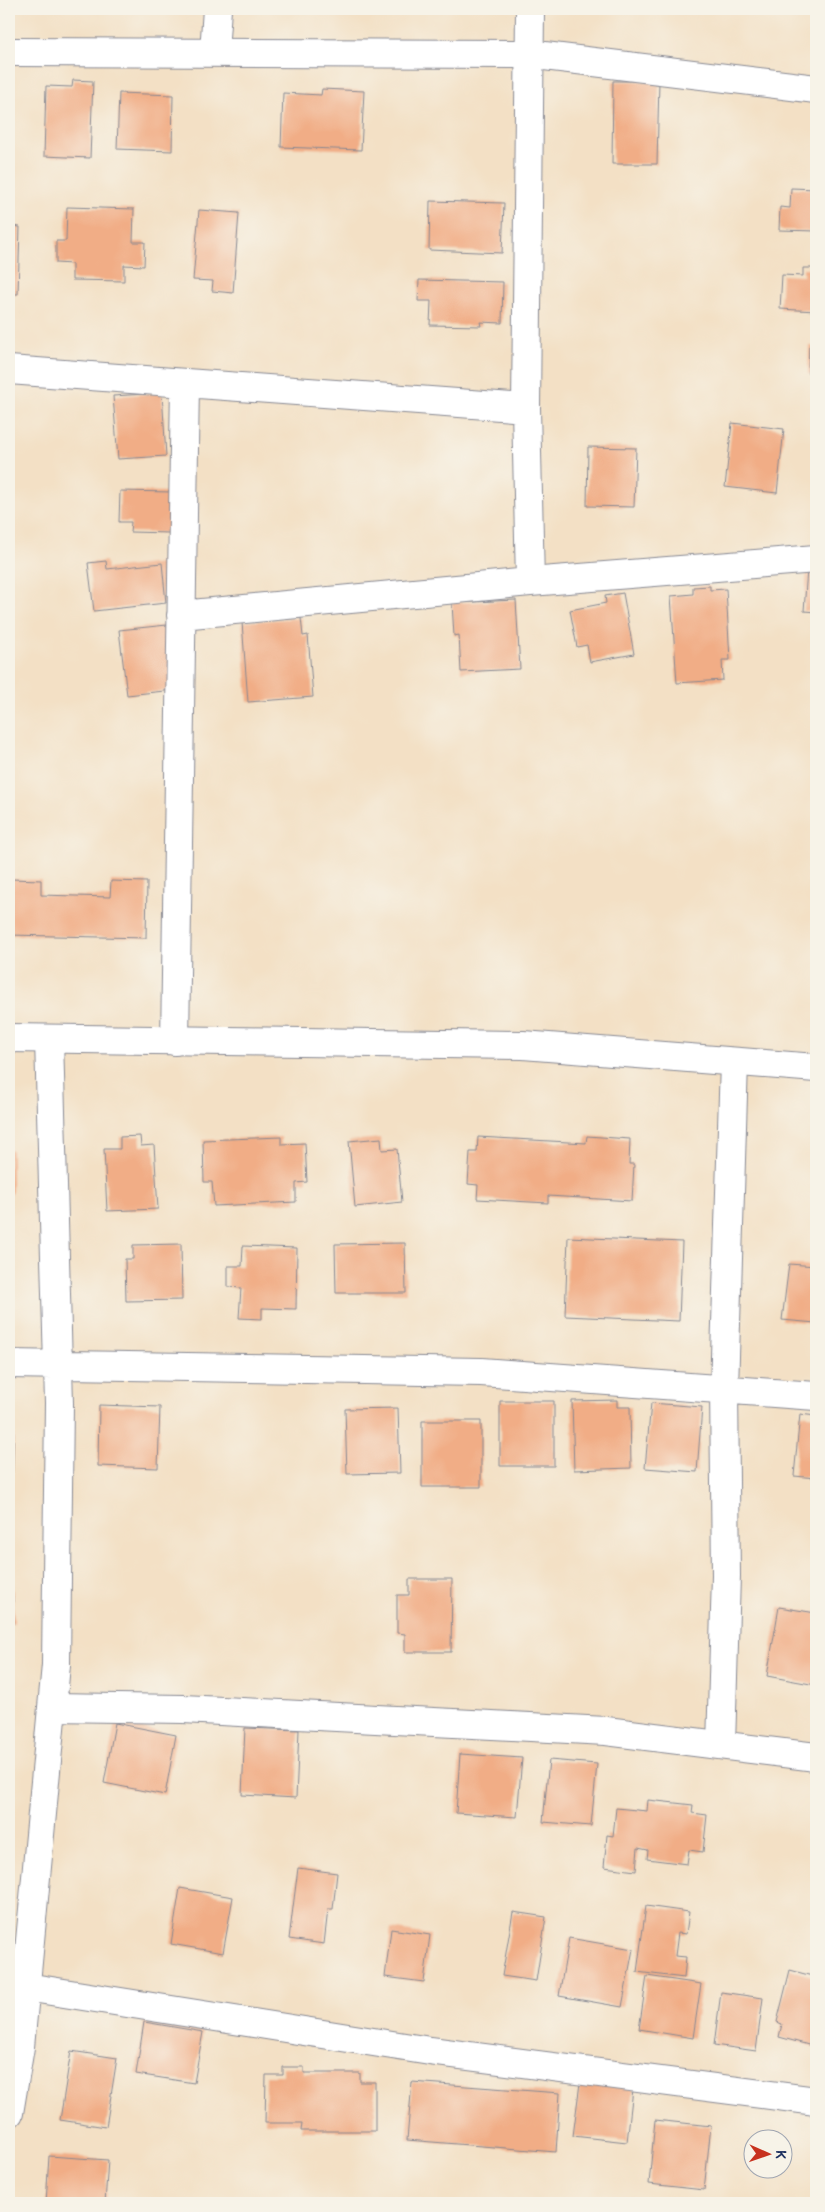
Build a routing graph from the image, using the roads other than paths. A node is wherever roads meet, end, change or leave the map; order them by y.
1 (216, 9) edge
2 (530, 9) edge
3 (9, 52) edge
4 (214, 52) junction
5 (528, 54) junction
6 (816, 89) edge
7 (9, 370) edge
8 (185, 383) junction
9 (526, 408) junction
10 (816, 559) edge
11 (530, 582) junction
12 (181, 615) junction
13 (9, 1038) edge
14 (49, 1039) junction
15 (175, 1041) junction
16 (734, 1062) junction
17 (816, 1068) edge
18 (9, 1364) edge
19 (58, 1364) junction
20 (724, 1389) junction
21 (816, 1396) edge
22 (52, 1707) junction
23 (721, 1745) junction
24 (816, 1757) edge
25 (26, 1987) junction
26 (816, 2101) edge
27 (9, 2114) edge

1 - 4 street
2 - 5 street
3 - 4 street
4 - 5 street
5 - 6 street
5 - 9 street
7 - 8 street
8 - 9 street
8 - 12 street
9 - 11 street
10 - 11 street
11 - 12 street
12 - 15 street
13 - 14 street
14 - 15 street
14 - 19 street
15 - 16 street
16 - 17 street
16 - 20 street
18 - 19 street
19 - 20 street
19 - 22 street
20 - 21 street
20 - 23 street
22 - 23 street
22 - 25 street
23 - 24 street
25 - 26 street
25 - 27 street

